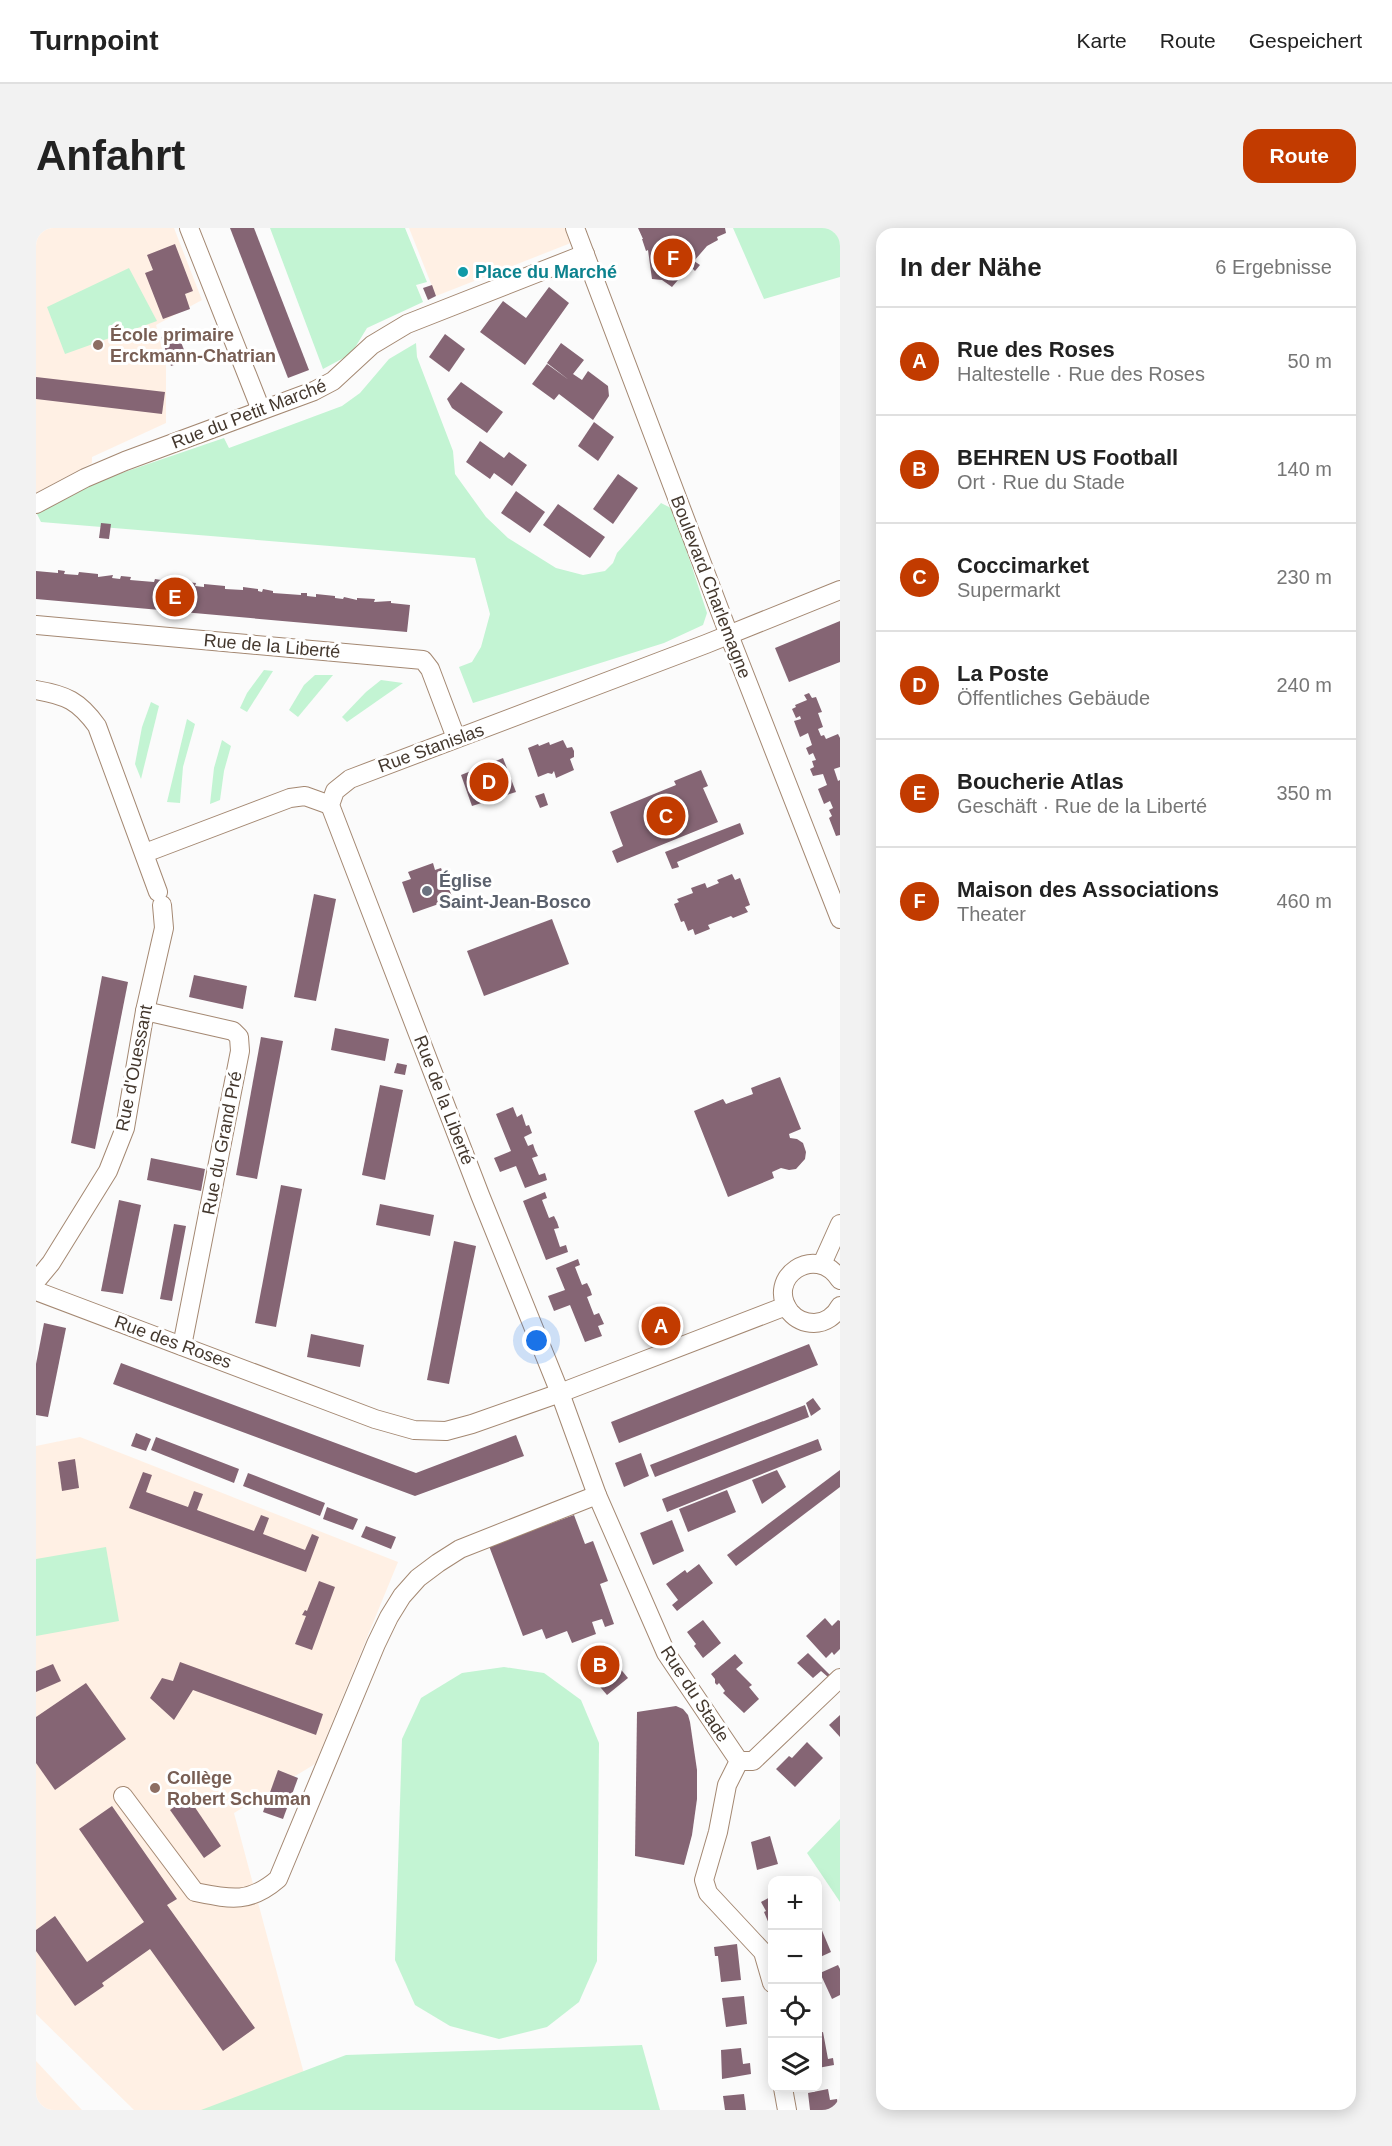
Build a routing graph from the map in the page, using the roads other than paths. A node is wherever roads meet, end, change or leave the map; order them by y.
1 (189, 228) edge
2 (575, 228) edge
3 (585, 254) junction
4 (261, 410) junction
5 (36, 504) edge
6 (840, 590) edge
7 (36, 625) edge
8 (729, 635) junction
9 (36, 690) edge
10 (456, 738) junction
11 (330, 805) junction
12 (145, 854) junction
13 (836, 895) edge
14 (840, 919) edge
15 (145, 1011) junction
16 (840, 1224) edge
17 (822, 1264) junction
18 (840, 1280) edge
19 (36, 1281) edge
20 (36, 1291) edge
21 (786, 1306) junction
22 (837, 1318) edge
23 (182, 1346) junction
24 (560, 1393) junction
25 (597, 1495) junction
26 (840, 1678) edge
27 (739, 1761) junction
28 (123, 1796) dead end
29 (768, 1969) edge
30 (784, 2092) edge
31 (787, 2110) edge

1 - 4 street
2 - 3 street, Boulevard Charlemagne
3 - 4 street, Rue du Petit Marché
3 - 8 street, Boulevard Charlemagne
4 - 5 street, Rue du Petit Marché
6 - 8 street, Rue Stanislas
7 - 10 street, Rue de la Liberté
8 - 10 street, Rue Stanislas
8 - 13 street, Boulevard Charlemagne
9 - 12 street, Rue d'Ouessant
10 - 11 street, Rue Stanislas
11 - 12 street
11 - 24 street, Rue de la Liberté
12 - 15 street, Rue d'Ouessant
13 - 14 street, Boulevard Charlemagne
15 - 19 street, Rue d'Ouessant
15 - 23 street, Rue du Grand Pré
16 - 17 street
17 - 18 street
17 - 21 street
20 - 23 street, Rue des Roses
21 - 22 street
21 - 24 street, Rue des Roses
23 - 24 street, Rue des Roses
24 - 25 street, Rue du Stade
25 - 27 street, Rue du Stade
25 - 28 street
26 - 27 street
27 - 29 street, Rue du Stade
30 - 31 street

